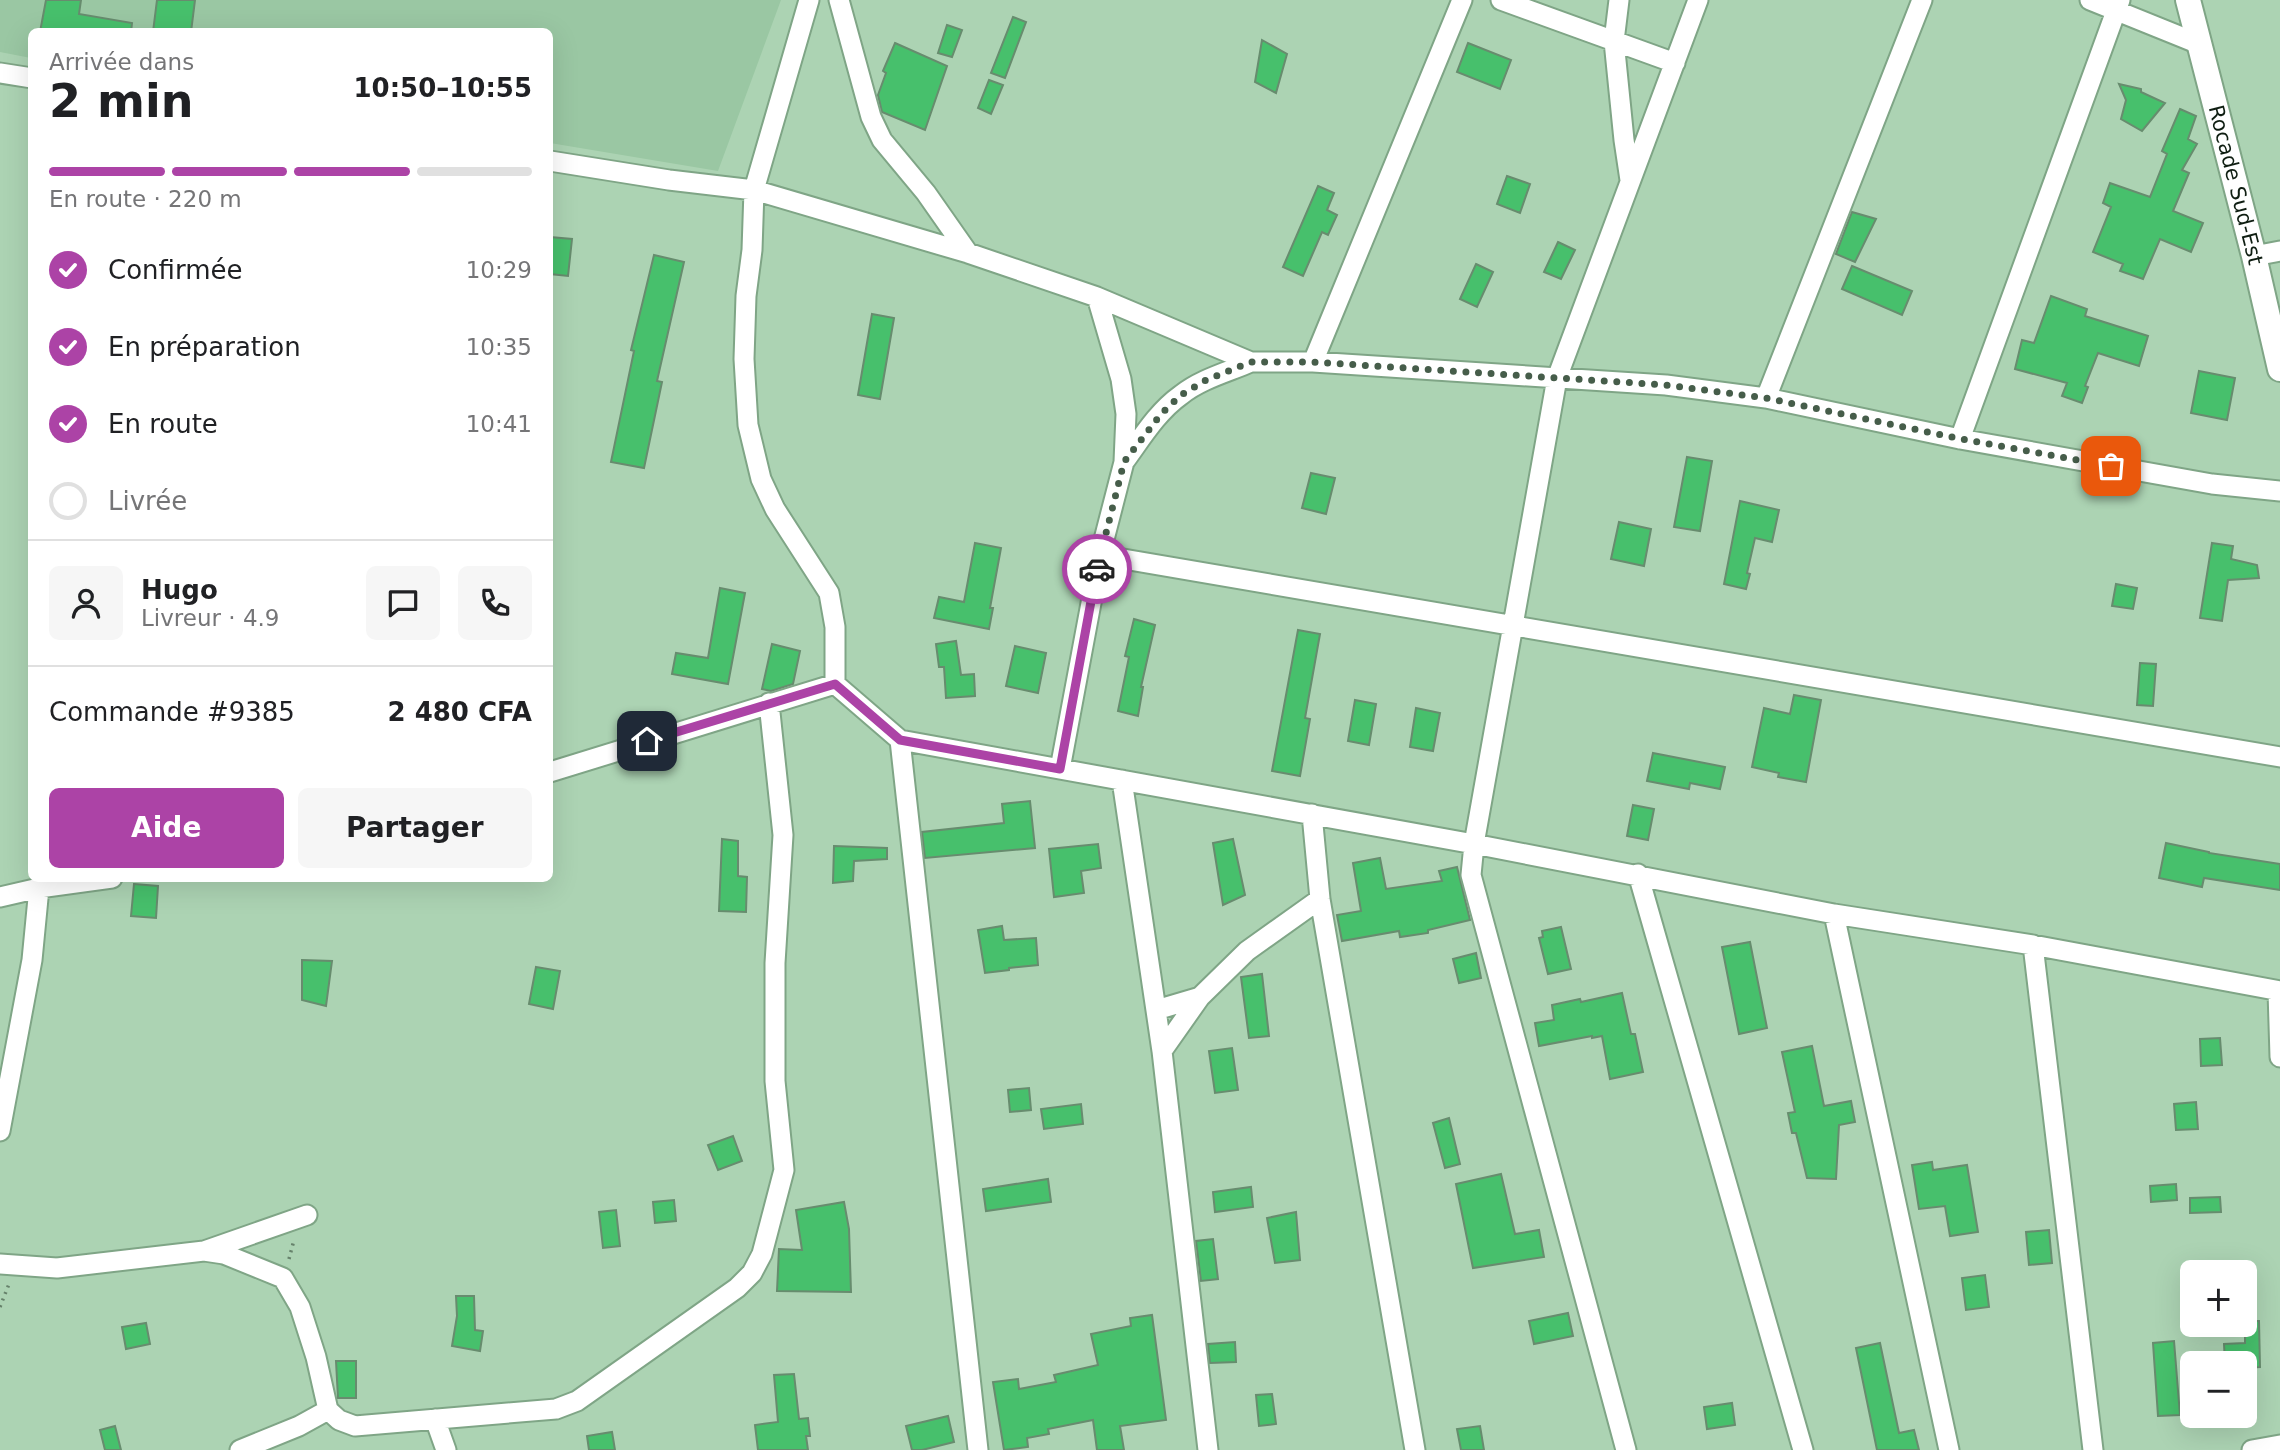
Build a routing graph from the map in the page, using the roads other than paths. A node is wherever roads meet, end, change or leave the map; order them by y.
1 (809, 0) edge
2 (839, 0) edge
3 (1462, 0) edge
4 (1501, 0) edge
5 (1619, 0) edge
6 (1698, 0) edge
7 (1922, 0) edge
8 (2090, 0) edge
9 (2188, 0) edge
10 (2119, 5) edge
11 (1614, 41) junction
12 (2199, 44) junction
13 (1675, 63) junction
14 (0, 73) edge
15 (28, 77) edge
16 (553, 161) edge
17 (1630, 181) junction
18 (754, 190) junction
19 (2280, 251) edge
20 (968, 253) junction
21 (2254, 256) junction
22 (1097, 297) junction
23 (1251, 362) junction
24 (1313, 362) junction
25 (2280, 369) edge
26 (1557, 378) junction
27 (1766, 398) junction
28 (1961, 439) junction
29 (1124, 462) junction
30 (2280, 491) edge
31 (1100, 555) junction
32 (1513, 626) junction
33 (835, 684) junction
34 (769, 703) junction
35 (900, 740) junction
36 (2280, 757) edge
37 (1060, 769) junction
38 (553, 771) edge
39 (1122, 780) junction
40 (1312, 814) junction
41 (1474, 844) junction
42 (1638, 874) junction
43 (83, 882) edge
44 (39, 888) junction
45 (0, 897) edge
46 (1321, 899) junction
47 (1834, 914) junction
48 (2033, 945) junction
49 (2279, 991) edge
50 (1200, 997) junction
51 (1156, 1010) junction
52 (1162, 1051) junction
53 (2280, 1057) edge
54 (0, 1131) edge
55 (304, 1216) road end
56 (204, 1251) junction
57 (9, 1265) edge
58 (328, 1410) junction
59 (435, 1419) junction
60 (2280, 1445) edge
61 (240, 1450) edge
62 (446, 1450) edge
63 (978, 1450) edge
64 (1209, 1450) edge
65 (1415, 1450) edge
66 (1626, 1450) edge
67 (1803, 1450) edge
68 (1949, 1450) edge
69 (2092, 1450) edge
70 (2252, 1450) edge

1 - 18 street
2 - 20 street
3 - 24 street
4 - 11 street
5 - 11 street
6 - 13 street
7 - 27 street
8 - 10 street
9 - 12 street, Rocade Sud-Est
10 - 12 street
10 - 28 street
11 - 13 street
11 - 17 street
12 - 21 street, Rocade Sud-Est
13 - 17 street
14 - 15 street
16 - 18 street
17 - 26 street
18 - 20 street
18 - 33 street
19 - 21 street
20 - 22 street
21 - 25 street, Rocade Sud-Est
22 - 23 street
22 - 29 street
23 - 24 street
23 - 29 street
24 - 26 street
26 - 27 street
26 - 32 street
27 - 28 street
28 - 30 street
29 - 31 street
31 - 32 street
31 - 37 street
32 - 36 street
32 - 41 street
33 - 34 street
33 - 35 street
34 - 38 street
34 - 59 street
35 - 37 street
35 - 63 street
37 - 39 street
39 - 40 street
39 - 51 street
40 - 41 street
40 - 46 street
41 - 42 street
41 - 66 street
42 - 47 street
42 - 67 street
43 - 44 street
44 - 45 street
44 - 54 street
46 - 50 street
46 - 65 street
47 - 48 street
47 - 68 street
48 - 49 street
48 - 69 street
49 - 53 street
50 - 51 street
50 - 52 street
51 - 52 street
52 - 64 street
55 - 56 street
56 - 57 street
56 - 58 street
58 - 59 street
58 - 61 street
59 - 62 street
60 - 70 street

